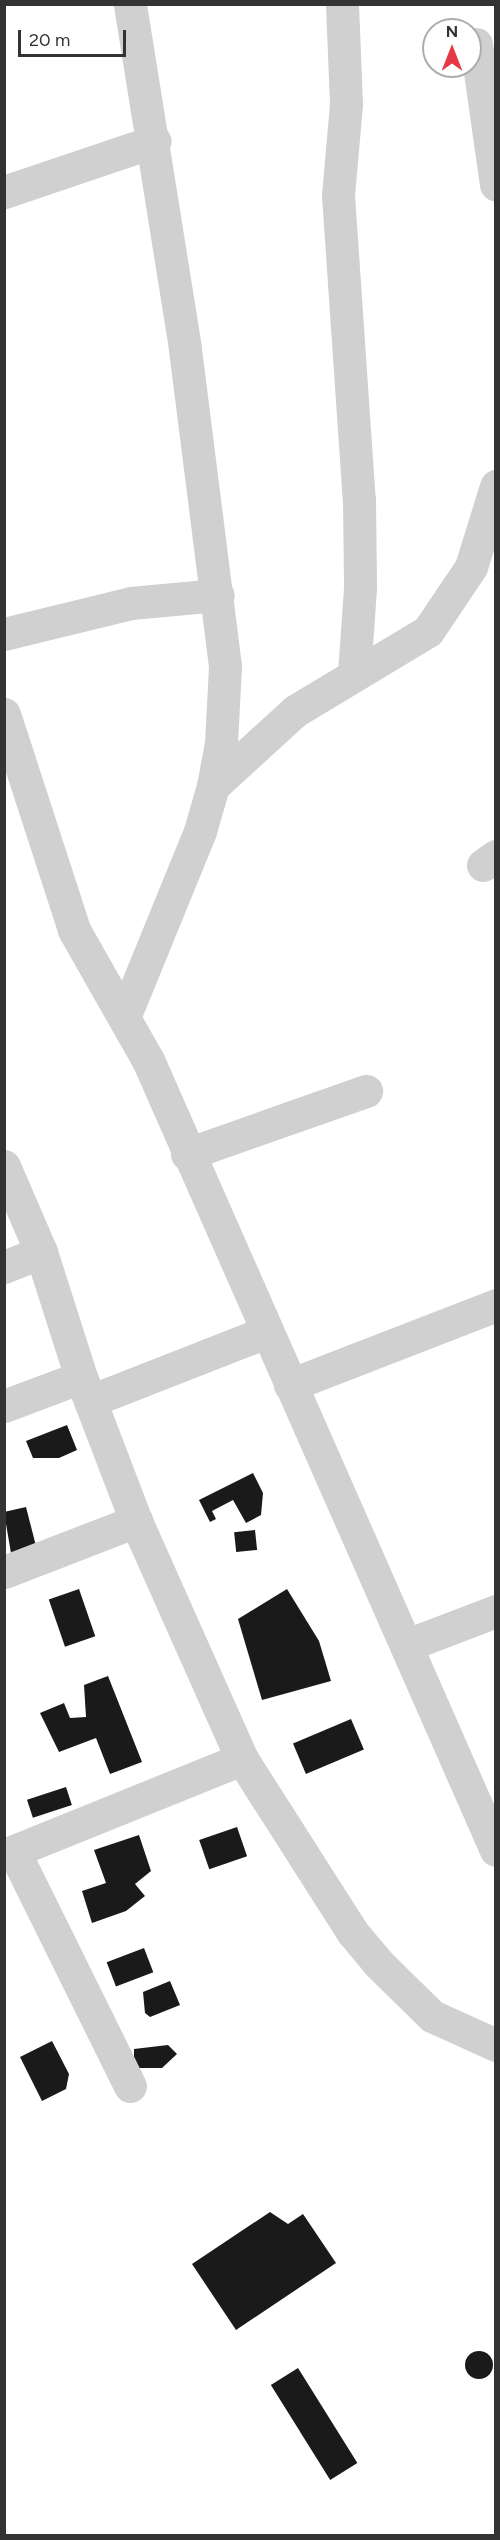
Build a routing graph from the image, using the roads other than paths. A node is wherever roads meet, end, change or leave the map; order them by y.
1 (130, 4) edge
2 (342, 4) edge
3 (481, 78) edge
4 (155, 141) junction
5 (495, 185) edge
6 (4, 192) edge
7 (495, 486) edge
8 (218, 595) junction
9 (4, 634) edge
10 (354, 674) junction
11 (4, 714) edge
12 (213, 786) junction
13 (125, 1015) junction
14 (366, 1091) dead end
15 (187, 1154) junction
16 (4, 1166) edge
17 (41, 1252) junction
18 (4, 1267) edge
19 (495, 1305) edge
20 (266, 1332) junction
21 (290, 1385) junction
22 (86, 1389) junction
23 (4, 1406) edge
24 (136, 1521) junction
25 (4, 1572) edge
26 (495, 1611) edge
27 (407, 1645) junction
28 (242, 1759) junction
29 (9, 1843) edge
30 (495, 1850) edge
31 (495, 2044) edge
32 (130, 2086) dead end

1 - 4 street
2 - 10 street
3 - 5 street
4 - 6 street
4 - 8 street
7 - 10 street
8 - 9 street
8 - 12 street
10 - 12 street
11 - 13 street
12 - 13 street
13 - 15 street
14 - 15 street
15 - 20 street
16 - 17 street
17 - 18 street
17 - 22 street
19 - 21 street
20 - 21 street
20 - 22 street
21 - 27 street
22 - 23 street
22 - 24 street
24 - 25 street
24 - 28 street
26 - 27 street
27 - 30 street
28 - 29 street
28 - 31 street
29 - 32 street

